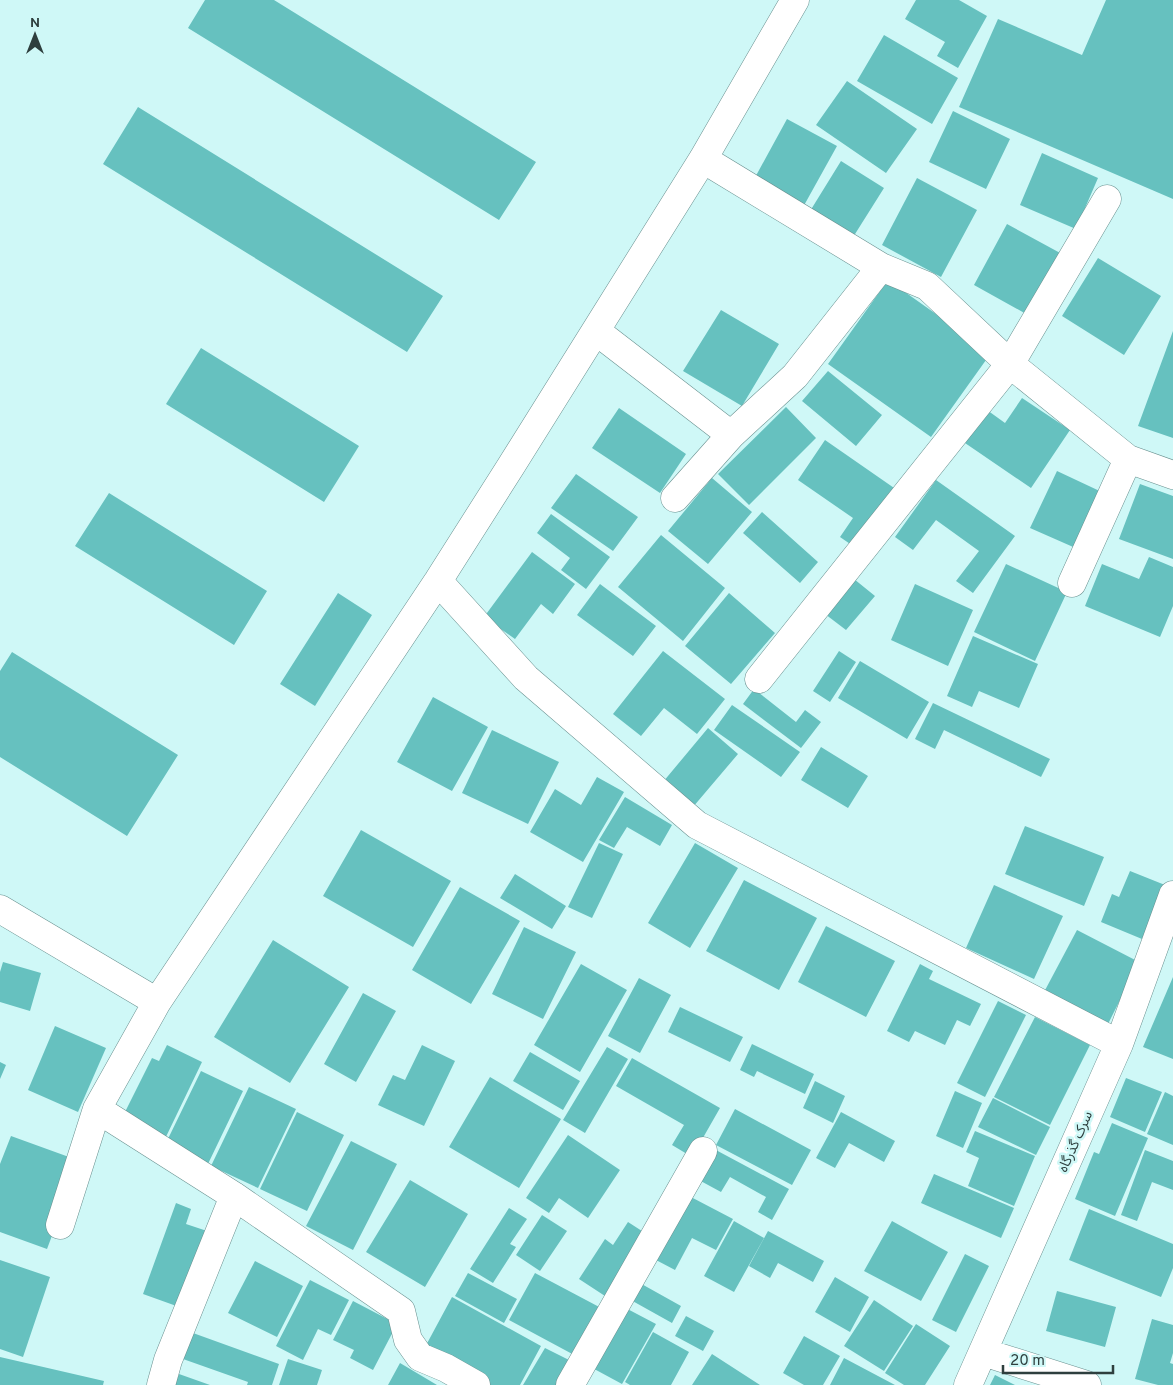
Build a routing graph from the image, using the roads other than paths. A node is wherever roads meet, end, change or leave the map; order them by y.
1 (795, 0) edge
2 (703, 159) junction
3 (1107, 199) dead end
4 (881, 268) junction
5 (596, 331) junction
6 (1010, 364) junction
7 (731, 435) junction
8 (1128, 458) junction
9 (1173, 475) edge
10 (675, 498) dead end
11 (438, 581) junction
12 (1072, 583) dead end
13 (759, 679) dead end
14 (1173, 895) edge
15 (0, 909) edge
16 (157, 1002) junction
17 (1119, 1044) junction
18 (97, 1109) junction
19 (703, 1151) dead end
20 (234, 1196) junction
21 (60, 1226) dead end
22 (983, 1352) junction
23 (161, 1385) edge
24 (476, 1385) edge
25 (570, 1385) edge
26 (968, 1385) edge
27 (1087, 1385) edge

1 - 2 street
2 - 4 street
2 - 5 street
3 - 6 street
4 - 6 street
4 - 7 street
5 - 7 street
5 - 11 street
6 - 8 street
6 - 13 street
7 - 10 street
8 - 9 street
8 - 12 street
11 - 16 street
11 - 17 street
14 - 17 street, سرک گذرگاه
15 - 16 street
16 - 18 street
17 - 22 street, سرک گذرگاه
18 - 20 street
18 - 21 street
19 - 25 street
20 - 23 street
20 - 24 street
22 - 26 street, سرک گذرگاه
22 - 27 street

